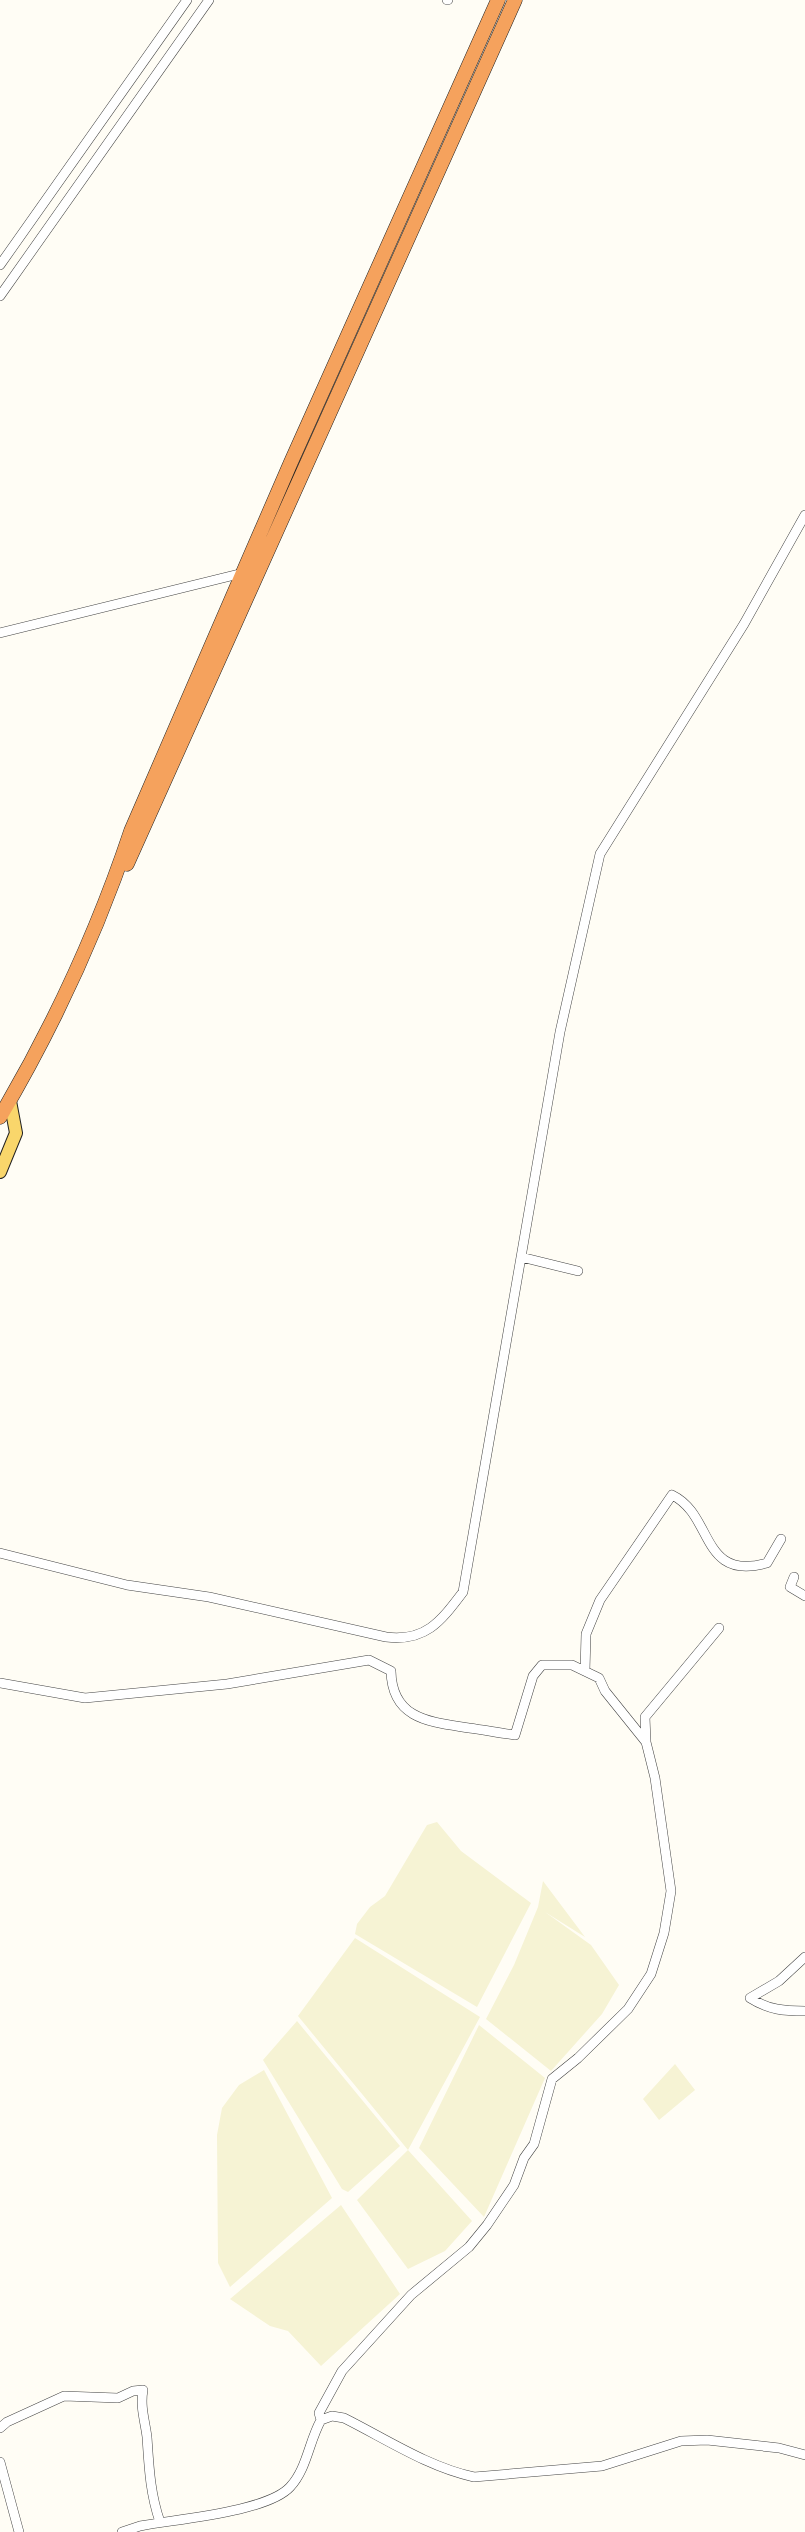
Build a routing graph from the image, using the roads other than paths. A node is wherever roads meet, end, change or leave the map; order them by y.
1 (187, 0) edge
2 (209, 0) edge
3 (498, 0) edge
4 (514, 0) edge
5 (0, 265) edge
6 (0, 296) edge
7 (805, 515) edge
8 (243, 573) junction
9 (0, 633) edge
10 (111, 892) junction
11 (10, 1101) junction
12 (0, 1117) edge
13 (0, 1172) edge
14 (521, 1257) junction
15 (578, 1271) dead end
16 (781, 1539) dead end
17 (0, 1553) edge
18 (794, 1577) dead end
19 (805, 1596) edge
20 (719, 1628) dead end
21 (585, 1671) junction
22 (0, 1683) edge
23 (646, 1742) junction
24 (805, 1957) edge
25 (805, 2011) edge
26 (321, 2420) junction
27 (0, 2428) edge
28 (805, 2455) edge
29 (0, 2462) edge
30 (11, 2507) junction
31 (0, 2510) edge
32 (160, 2522) junction
33 (19, 2532) edge
34 (122, 2532) edge

1 - 5 street
2 - 6 street
3 - 8 highway
4 - 10 highway
7 - 14 street
8 - 9 street
8 - 10 highway
10 - 11 highway
11 - 12 highway
11 - 13 main road
14 - 15 street
14 - 17 street
16 - 21 street
18 - 19 street
20 - 23 street
21 - 22 street
21 - 23 street
23 - 26 street
24 - 25 street
26 - 28 street
26 - 32 street
27 - 32 street
29 - 30 street
30 - 31 street
30 - 33 street
32 - 34 street

